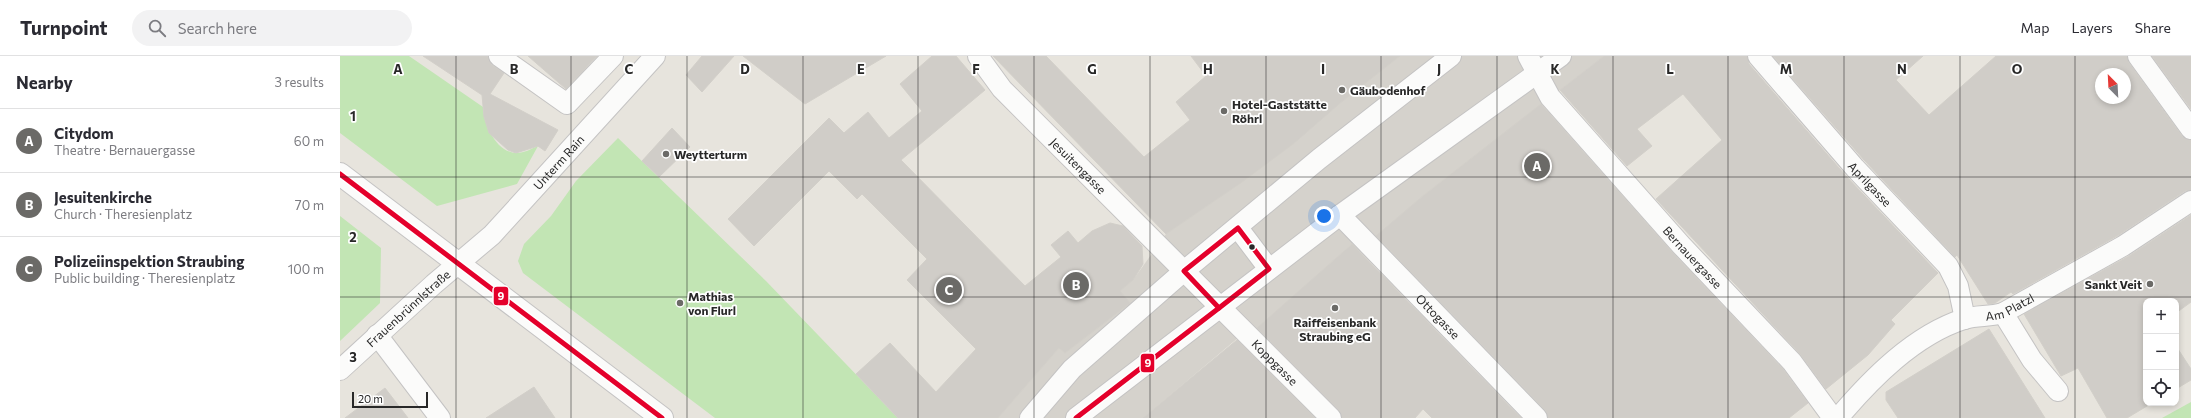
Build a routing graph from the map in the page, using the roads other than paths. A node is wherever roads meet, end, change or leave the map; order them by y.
1 (499, 56) edge
2 (613, 56) edge
3 (655, 56) edge
4 (978, 56) edge
5 (1451, 56) edge
6 (1561, 56) edge
7 (1758, 56) edge
8 (2138, 56) edge
9 (1533, 64) edge
10 (2191, 129) edge
11 (340, 174) edge
12 (2191, 201) edge
13 (1340, 215) junction
14 (1238, 228) junction
15 (458, 264) junction
16 (1269, 269) junction
17 (1184, 270) junction
18 (1219, 308) junction
19 (2003, 313) junction
20 (1965, 319) junction
21 (377, 336) junction
22 (340, 370) edge
23 (2058, 391) dead end
24 (1089, 414) edge
25 (440, 418) edge
26 (662, 418) edge
27 (1030, 418) edge
28 (1331, 418) edge
29 (1537, 418) edge
30 (1834, 418) edge
31 (1838, 418) edge

1 - 2 street
3 - 15 street, Unterm Rain
4 - 17 street, Jesuitengasse
5 - 14 street
6 - 9 street
7 - 20 street, Aprilgasse
8 - 10 street
9 - 13 street
9 - 30 street, Bernauergasse
11 - 15 main road
12 - 19 street, Am Platzl
13 - 16 street
13 - 29 street, Ottogasse
14 - 16 street
14 - 17 street
15 - 21 street, Frauenbrünnlstraße
15 - 26 main road
16 - 18 street
17 - 18 street, Jesuitengasse
17 - 27 street
18 - 24 street
18 - 28 street, Koppgasse
19 - 20 street, Am Platzl
19 - 23 street
20 - 31 street, Am Platzl
21 - 22 street, Frauenbrünnlstraße
21 - 25 street

